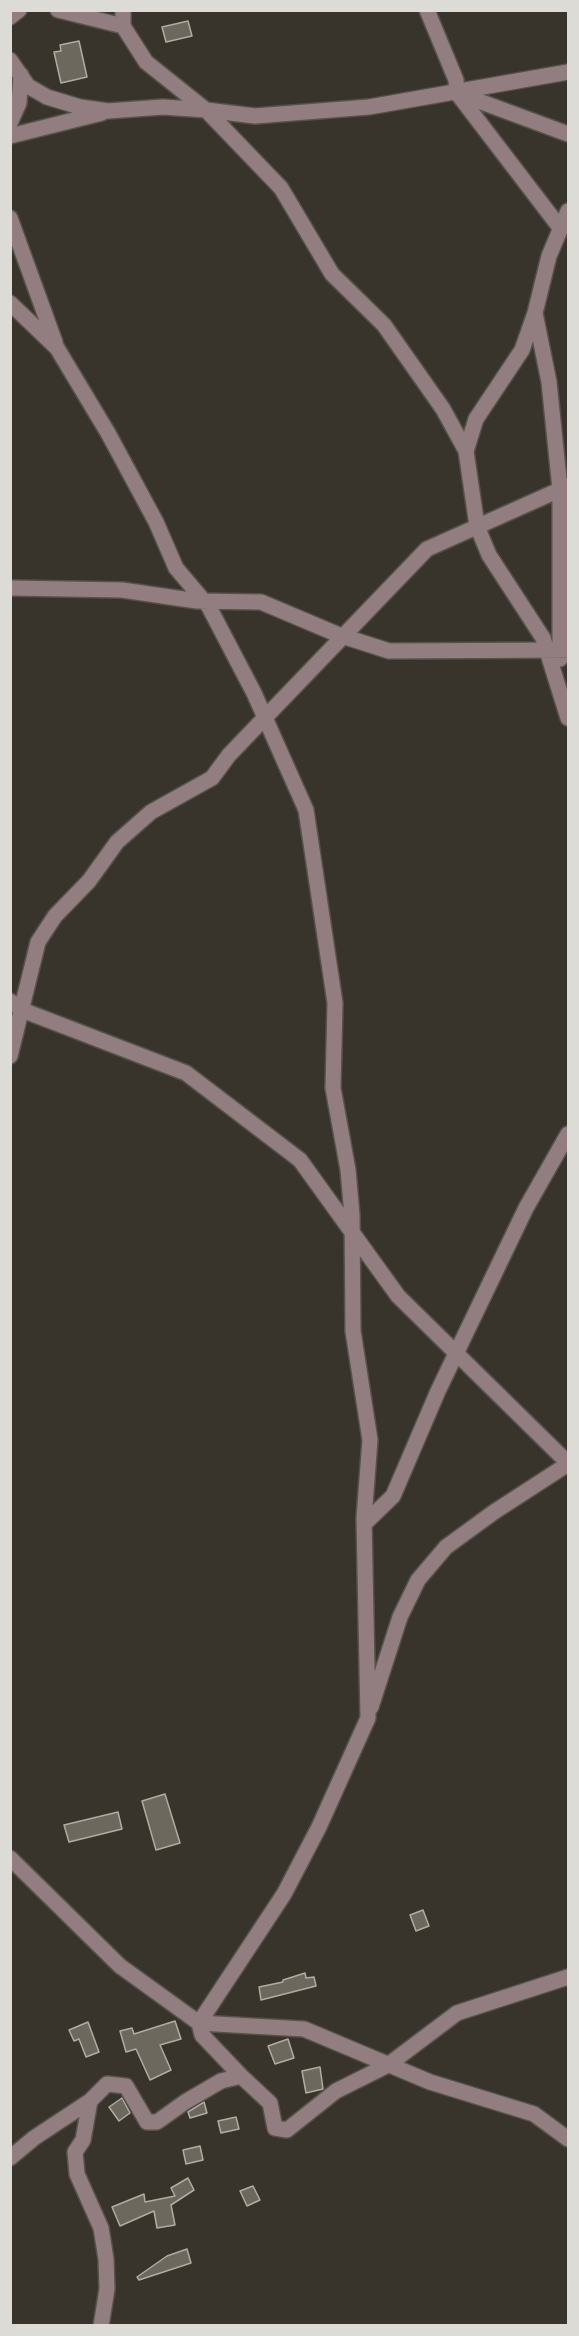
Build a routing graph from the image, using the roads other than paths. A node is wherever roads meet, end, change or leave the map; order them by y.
1 (19, 10) edge
2 (58, 10) edge
3 (123, 10) edge
4 (427, 10) edge
5 (10, 17) edge
6 (123, 26) junction
7 (10, 60) edge
8 (568, 72) edge
9 (21, 75) junction
10 (457, 93) junction
11 (206, 110) junction
12 (108, 111) junction
13 (10, 123) edge
14 (568, 134) edge
15 (10, 136) edge
16 (568, 211) edge
17 (10, 218) edge
18 (561, 229) junction
19 (10, 303) edge
20 (535, 313) junction
21 (57, 348) junction
22 (466, 451) junction
23 (564, 488) edge
24 (477, 526) junction
25 (10, 588) edge
26 (205, 601) junction
27 (344, 637) junction
28 (559, 650) edge
29 (568, 718) edge
30 (265, 719) junction
31 (16, 1006) edge
32 (10, 1056) edge
33 (568, 1134) edge
34 (352, 1232) junction
35 (457, 1353) junction
36 (568, 1463) edge
37 (364, 1524) junction
38 (368, 1718) junction
39 (10, 1858) edge
40 (568, 1977) edge
41 (199, 2023) junction
42 (388, 2065) junction
43 (241, 2076) junction
44 (90, 2101) junction
45 (568, 2139) edge
46 (10, 2158) edge
47 (101, 2325) edge

1 - 5 street
2 - 6 street
3 - 6 street
4 - 10 street
6 - 11 street
7 - 9 street
8 - 10 street
9 - 12 street
9 - 13 street
10 - 11 street
10 - 14 street
10 - 18 street
11 - 12 street
11 - 22 street
12 - 15 street
16 - 18 street
17 - 21 street
18 - 20 street
19 - 21 street
20 - 22 street
20 - 23 street
21 - 26 street
22 - 24 street
23 - 24 street
23 - 28 street
24 - 27 street
24 - 28 street
25 - 26 street
26 - 27 street
26 - 30 street
27 - 28 street
27 - 30 street
28 - 29 street
30 - 31 street
30 - 34 street
31 - 32 street
31 - 34 street
33 - 35 street
34 - 35 street
34 - 37 street
35 - 36 street
35 - 37 street
36 - 38 street
37 - 38 street
38 - 41 street
39 - 41 street
40 - 42 street
41 - 42 street
41 - 43 street
42 - 43 street
42 - 45 street
43 - 44 street
44 - 46 street
44 - 47 street

